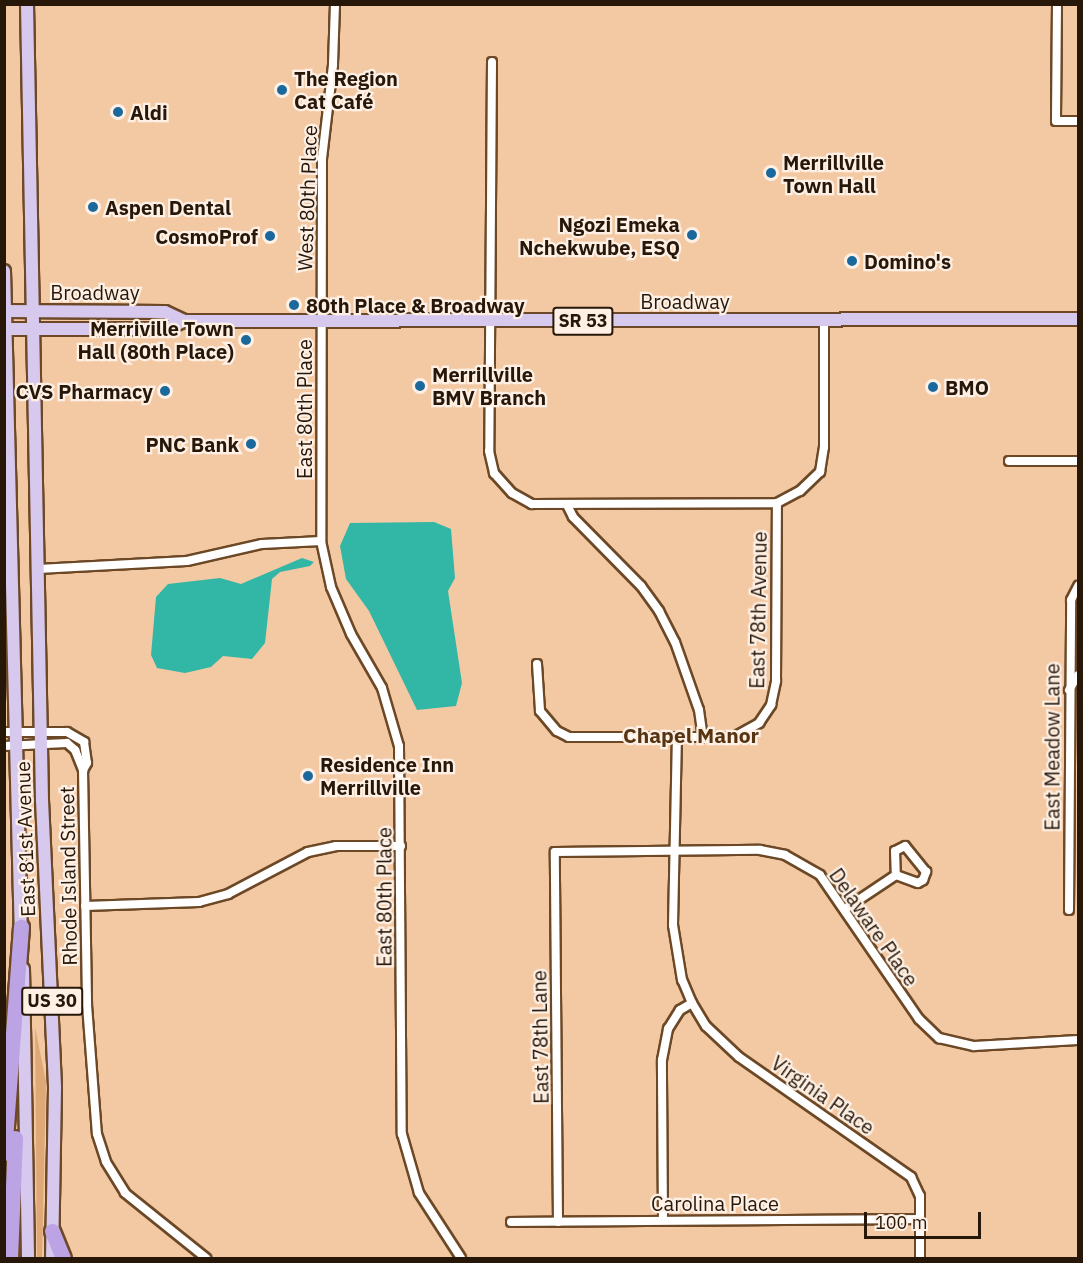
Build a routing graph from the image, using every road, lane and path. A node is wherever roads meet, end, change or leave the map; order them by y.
1 (27, 4) edge
2 (335, 4) edge
3 (1057, 4) edge
4 (492, 62) dead end
5 (1078, 121) edge
6 (4, 271) edge
7 (5, 311) edge
8 (33, 311) junction
9 (1078, 319) edge
10 (824, 320) junction
11 (184, 321) junction
12 (321, 321) junction
13 (491, 321) junction
14 (5, 329) edge
15 (34, 329) junction
16 (1010, 460) dead end
17 (1078, 460) edge
18 (777, 503) junction
19 (567, 505) junction
20 (321, 542) junction
21 (38, 569) junction
22 (1078, 586) edge
23 (537, 664) dead end
24 (1078, 675) edge
25 (1068, 692) junction
26 (41, 737) junction
27 (703, 738) junction
28 (10, 739) edge
29 (677, 739) junction
30 (1067, 797) junction
31 (1078, 797) edge
32 (401, 846) junction
33 (676, 850) junction
34 (555, 852) joint
35 (896, 875) junction
36 (84, 906) junction
37 (845, 909) junction
38 (1069, 910) dead end
39 (21, 927) junction
40 (693, 1003) junction
41 (1078, 1040) edge
42 (10, 1070) junction
43 (4, 1153) edge
44 (919, 1219) junction
45 (663, 1220) junction
46 (511, 1222) dead end
47 (558, 1222) junction
48 (52, 1231) junction
49 (10, 1258) edge
50 (28, 1258) edge
51 (52, 1258) edge
52 (63, 1258) edge
53 (206, 1258) edge
54 (461, 1258) edge
55 (920, 1258) edge

1 - 8 main road, US 30
2 - 12 street, West 80th Place
3 - 5 street
4 - 13 street
6 - 7 main road, US 30
7 - 8 main road, Broadway / SR 53
7 - 14 main road, East 81st Avenue / US 30
8 - 11 main road, Broadway / SR 53
8 - 15 main road, East 81st Avenue / US 30
9 - 10 main road, Broadway / SR 53
10 - 13 main road, Broadway / SR 53
10 - 18 street, East 78th Avenue
11 - 12 main road, Broadway / SR 53
11 - 15 main road, Broadway / SR 53
12 - 13 main road, Broadway / SR 53
12 - 20 street, East 80th Place
13 - 19 street
14 - 15 main road, Broadway / SR 53
14 - 28 main road, East 81st Avenue / US 30
15 - 21 main road, East 81st Avenue / US 30
16 - 17 street
18 - 19 street
18 - 27 street, East 78th Avenue
19 - 27 street
20 - 21 street
20 - 32 street, East 80th Place
21 - 26 main road, East 81st Avenue / US 30
22 - 25 street, East Meadow Lane
23 - 29 street, East 78th Avenue
24 - 25 street
25 - 30 street, East Meadow Lane
26 - 28 street, Rhode Island Street
26 - 36 street, Rhode Island Street
26 - 48 main road, East 81st Avenue / US 30
27 - 29 street, East 78th Avenue
28 - 39 main road, East 81st Avenue / US 30
29 - 33 street
30 - 31 street
30 - 38 street, East Meadow Lane
32 - 36 street
32 - 54 street, East 80th Place
33 - 34 street, Delaware Place
33 - 37 street, Delaware Place
33 - 40 street, Virginia Place
34 - 47 street, East 78th Lane
35 - 35 street
35 - 37 street
36 - 53 street, Rhode Island Street
37 - 41 street, Delaware Place
39 - 42 highway
39 - 50 main road, East 81st Avenue / US 30
40 - 44 street, Virginia Place
40 - 45 street
42 - 43 highway
42 - 49 highway
44 - 45 street, Carolina Place
44 - 55 street, Virginia Place
45 - 47 street, Carolina Place
46 - 47 street, Carolina Place
48 - 51 main road, East 81st Avenue / US 30
48 - 52 highway

